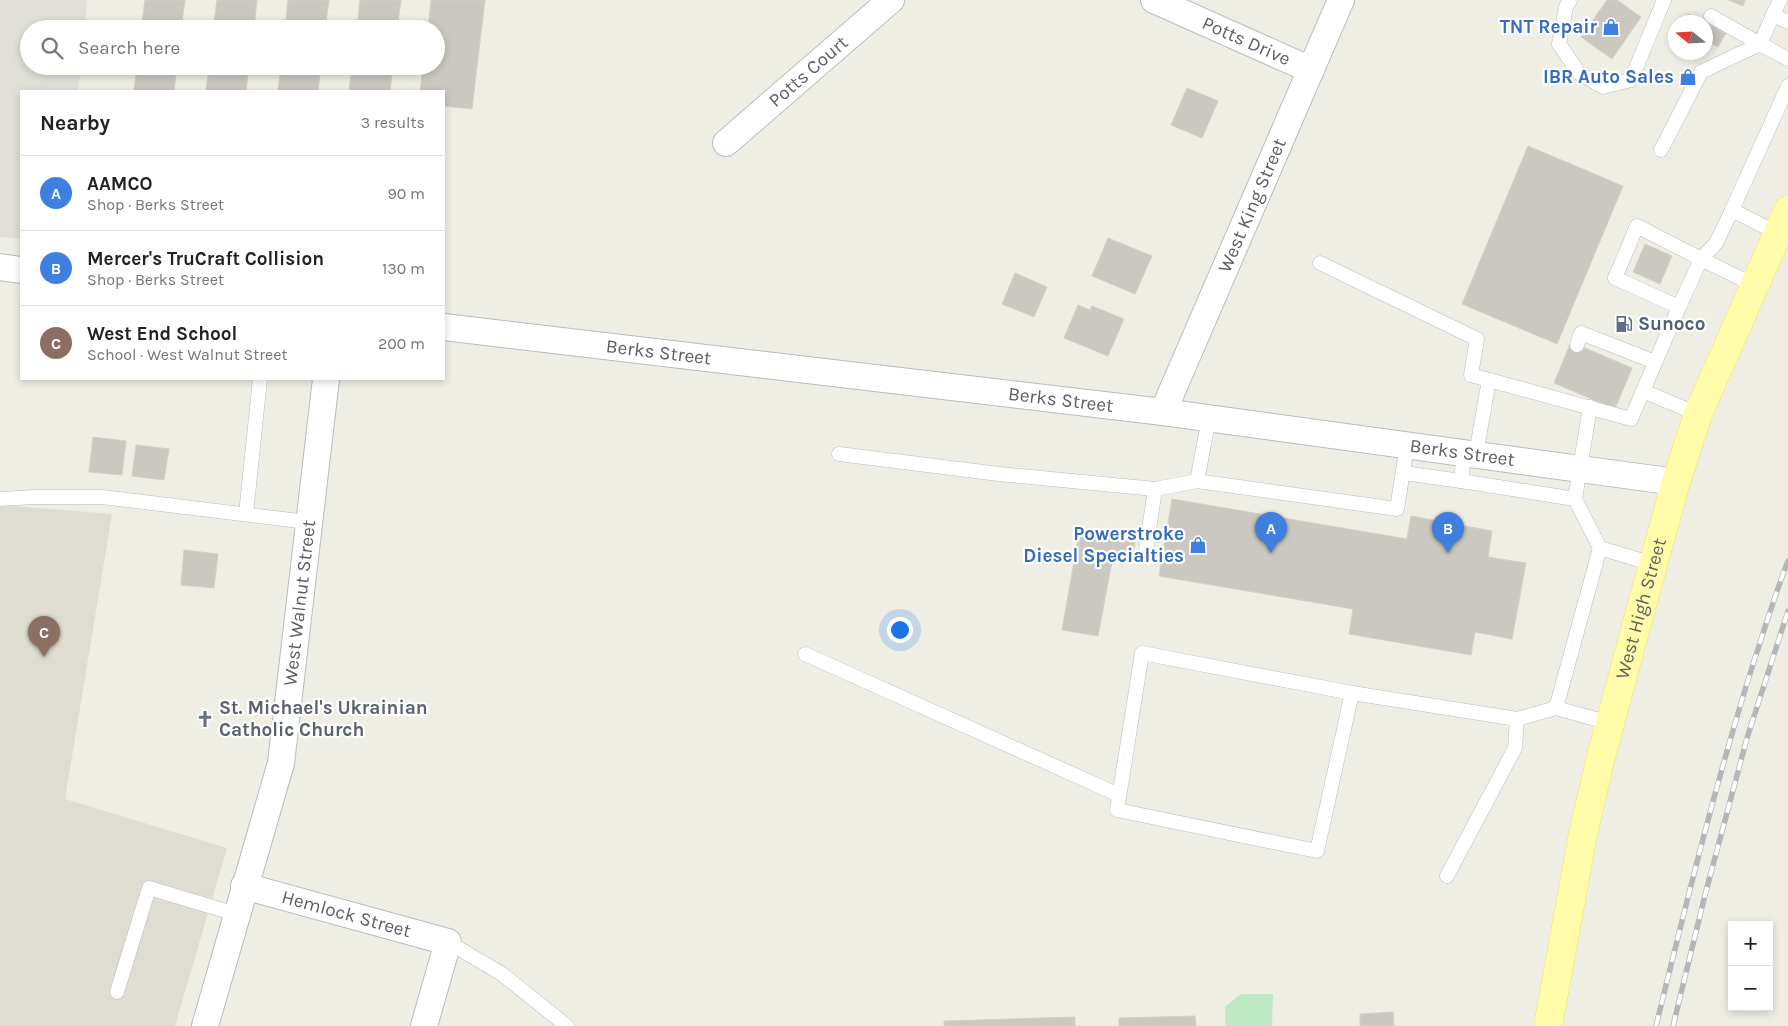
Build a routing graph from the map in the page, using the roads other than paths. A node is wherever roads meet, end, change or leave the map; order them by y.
1 (891, 0) edge
2 (1154, 0) edge
3 (1341, 0) edge
4 (1570, 0) edge
5 (1664, 0) edge
6 (1780, 0) edge
7 (1773, 15) junction
8 (1713, 17) edge
9 (1788, 22) edge
10 (1760, 44) junction
11 (1788, 59) edge
12 (1311, 70) junction
13 (1788, 86) edge
14 (726, 144) dead end
15 (1661, 150) dead end
16 (1732, 210) junction
17 (1783, 222) edge
18 (1701, 259) junction
19 (1320, 263) dead end
20 (0, 267) edge
21 (20, 270) edge
22 (1754, 286) junction
23 (1678, 307) junction
24 (445, 327) edge
25 (1577, 345) dead end
26 (1655, 362) junction
27 (260, 380) edge
28 (326, 380) edge
29 (1490, 380) junction
30 (1643, 391) junction
31 (1584, 402) junction
32 (1164, 412) junction
33 (1698, 414) junction
34 (1210, 418) junction
35 (1407, 445) junction
36 (839, 454) dead end
37 (1470, 454) junction
38 (1578, 468) junction
39 (1404, 472) junction
40 (1197, 481) junction
41 (1461, 481) junction
42 (1676, 482) junction
43 (1155, 489) junction
44 (0, 499) edge
45 (1574, 499) junction
46 (246, 514) junction
47 (308, 522) junction
48 (1600, 548) junction
49 (1145, 557) dead end
50 (1653, 564) junction
51 (805, 654) dead end
52 (1352, 693) junction
53 (1556, 708) junction
54 (1517, 719) junction
55 (1610, 723) junction
56 (1119, 796) junction
57 (1447, 876) dead end
58 (244, 886) junction
59 (236, 914) junction
60 (448, 942) junction
61 (117, 992) dead end
62 (204, 1026) edge
63 (424, 1026) edge
64 (567, 1026) edge
65 (1548, 1026) edge

1 - 14 street, Potts Court
2 - 12 street, Potts Drive
3 - 12 street, West King Street
4 - 5 lane
6 - 7 lane
7 - 9 lane
7 - 10 lane
8 - 10 lane
10 - 11 lane
10 - 15 lane
12 - 32 street, West King Street
13 - 16 lane
16 - 17 lane
16 - 18 lane
17 - 22 main road, West High Street
18 - 22 lane
18 - 23 lane
18 - 23 lane
19 - 29 lane
20 - 21 street
22 - 33 main road, West High Street
23 - 26 lane
24 - 32 street, Berks Street
25 - 26 lane
26 - 30 lane
27 - 46 lane
28 - 47 street, West Walnut Street
29 - 31 lane
29 - 37 lane
30 - 31 lane
30 - 33 lane
31 - 38 lane
32 - 34 street, Berks Street
33 - 42 main road, West High Street
34 - 35 street, Berks Street
34 - 40 lane
35 - 37 street, Berks Street
35 - 39 lane
36 - 43 lane
37 - 38 street, Berks Street
37 - 41 lane
38 - 42 street, Berks Street
38 - 45 lane
39 - 40 lane
39 - 41 lane
40 - 43 lane
41 - 45 lane
42 - 50 main road, West High Street
43 - 49 lane
44 - 46 lane
45 - 48 lane
46 - 47 lane
47 - 58 street, West Walnut Street
48 - 50 lane
48 - 53 lane
50 - 55 main road, West High Street
51 - 56 lane
52 - 54 lane
52 - 56 lane
52 - 56 lane
53 - 54 lane
53 - 55 lane
54 - 57 lane
55 - 65 main road, West High Street
58 - 59 street, West Walnut Street
58 - 60 street, Hemlock Street
59 - 61 lane
59 - 62 street, West Walnut Street
60 - 63 street
60 - 64 lane, Hemlock Street

